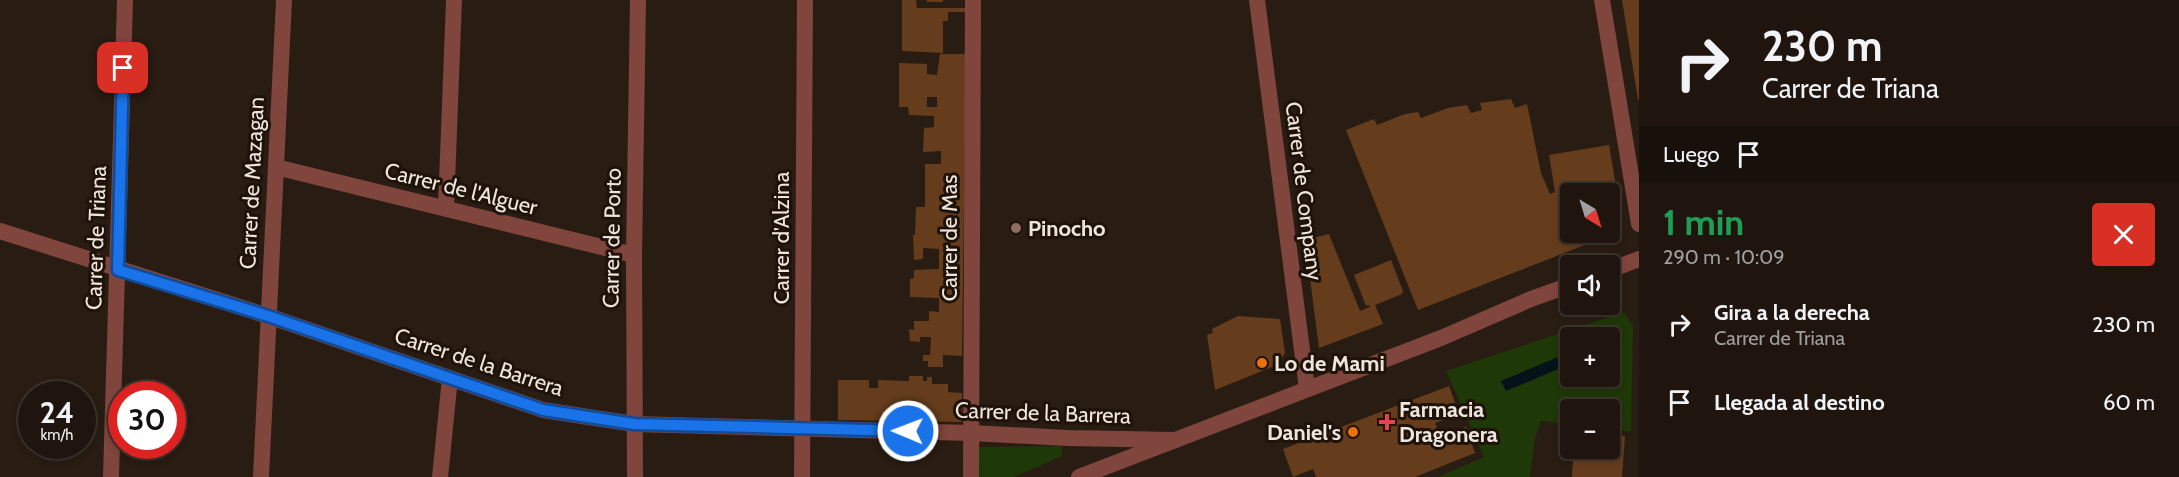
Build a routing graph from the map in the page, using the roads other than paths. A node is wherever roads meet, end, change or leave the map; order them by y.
1 (125, 0) edge
2 (284, 0) edge
3 (454, 0) edge
4 (638, 0) edge
5 (805, 0) edge
6 (973, 0) edge
7 (1257, 0) edge
8 (1602, 0) edge
9 (276, 167) junction
10 (446, 207) junction
11 (1639, 224) edge
12 (0, 231) edge
13 (634, 255) junction
14 (1639, 259) edge
15 (1620, 266) edge
16 (118, 270) junction
17 (1560, 289) edge
18 (268, 316) junction
19 (450, 378) junction
20 (1307, 388) junction
21 (634, 424) junction
22 (802, 429) junction
23 (971, 433) junction
24 (1178, 440) junction
25 (111, 477) edge
26 (261, 477) edge
27 (440, 477) edge
28 (634, 477) edge
29 (802, 477) edge
30 (971, 477) edge
31 (1079, 477) edge

1 - 16 street, Carrer de Triana
2 - 9 street, Carrer de Mazagan
3 - 10 street
4 - 13 street, Carrer de Porto
5 - 22 street, Carrer d'Alzina
6 - 23 street, Carrer de Mas
7 - 20 street, Carrer de Company
8 - 11 street
9 - 10 street, Carrer de l'Alguer
9 - 18 street, Carrer de Mazagan
10 - 13 street, Carrer de l'Alguer
12 - 16 street, Carrer de la Barrera
13 - 21 street, Carrer de Porto
14 - 15 street
16 - 18 street, Carrer de la Barrera
16 - 25 street, Carrer de Triana
17 - 20 street
18 - 19 street, Carrer de la Barrera
18 - 26 street, Carrer de Mazagan
19 - 21 street, Carrer de la Barrera
19 - 27 street
20 - 24 street
21 - 22 street, Carrer de la Barrera
21 - 28 street, Carrer de Porto
22 - 23 street, Carrer de la Barrera
22 - 29 street, Carrer d'Alzina
23 - 24 street, Carrer de la Barrera
23 - 30 street, Carrer de Mas
24 - 31 street

